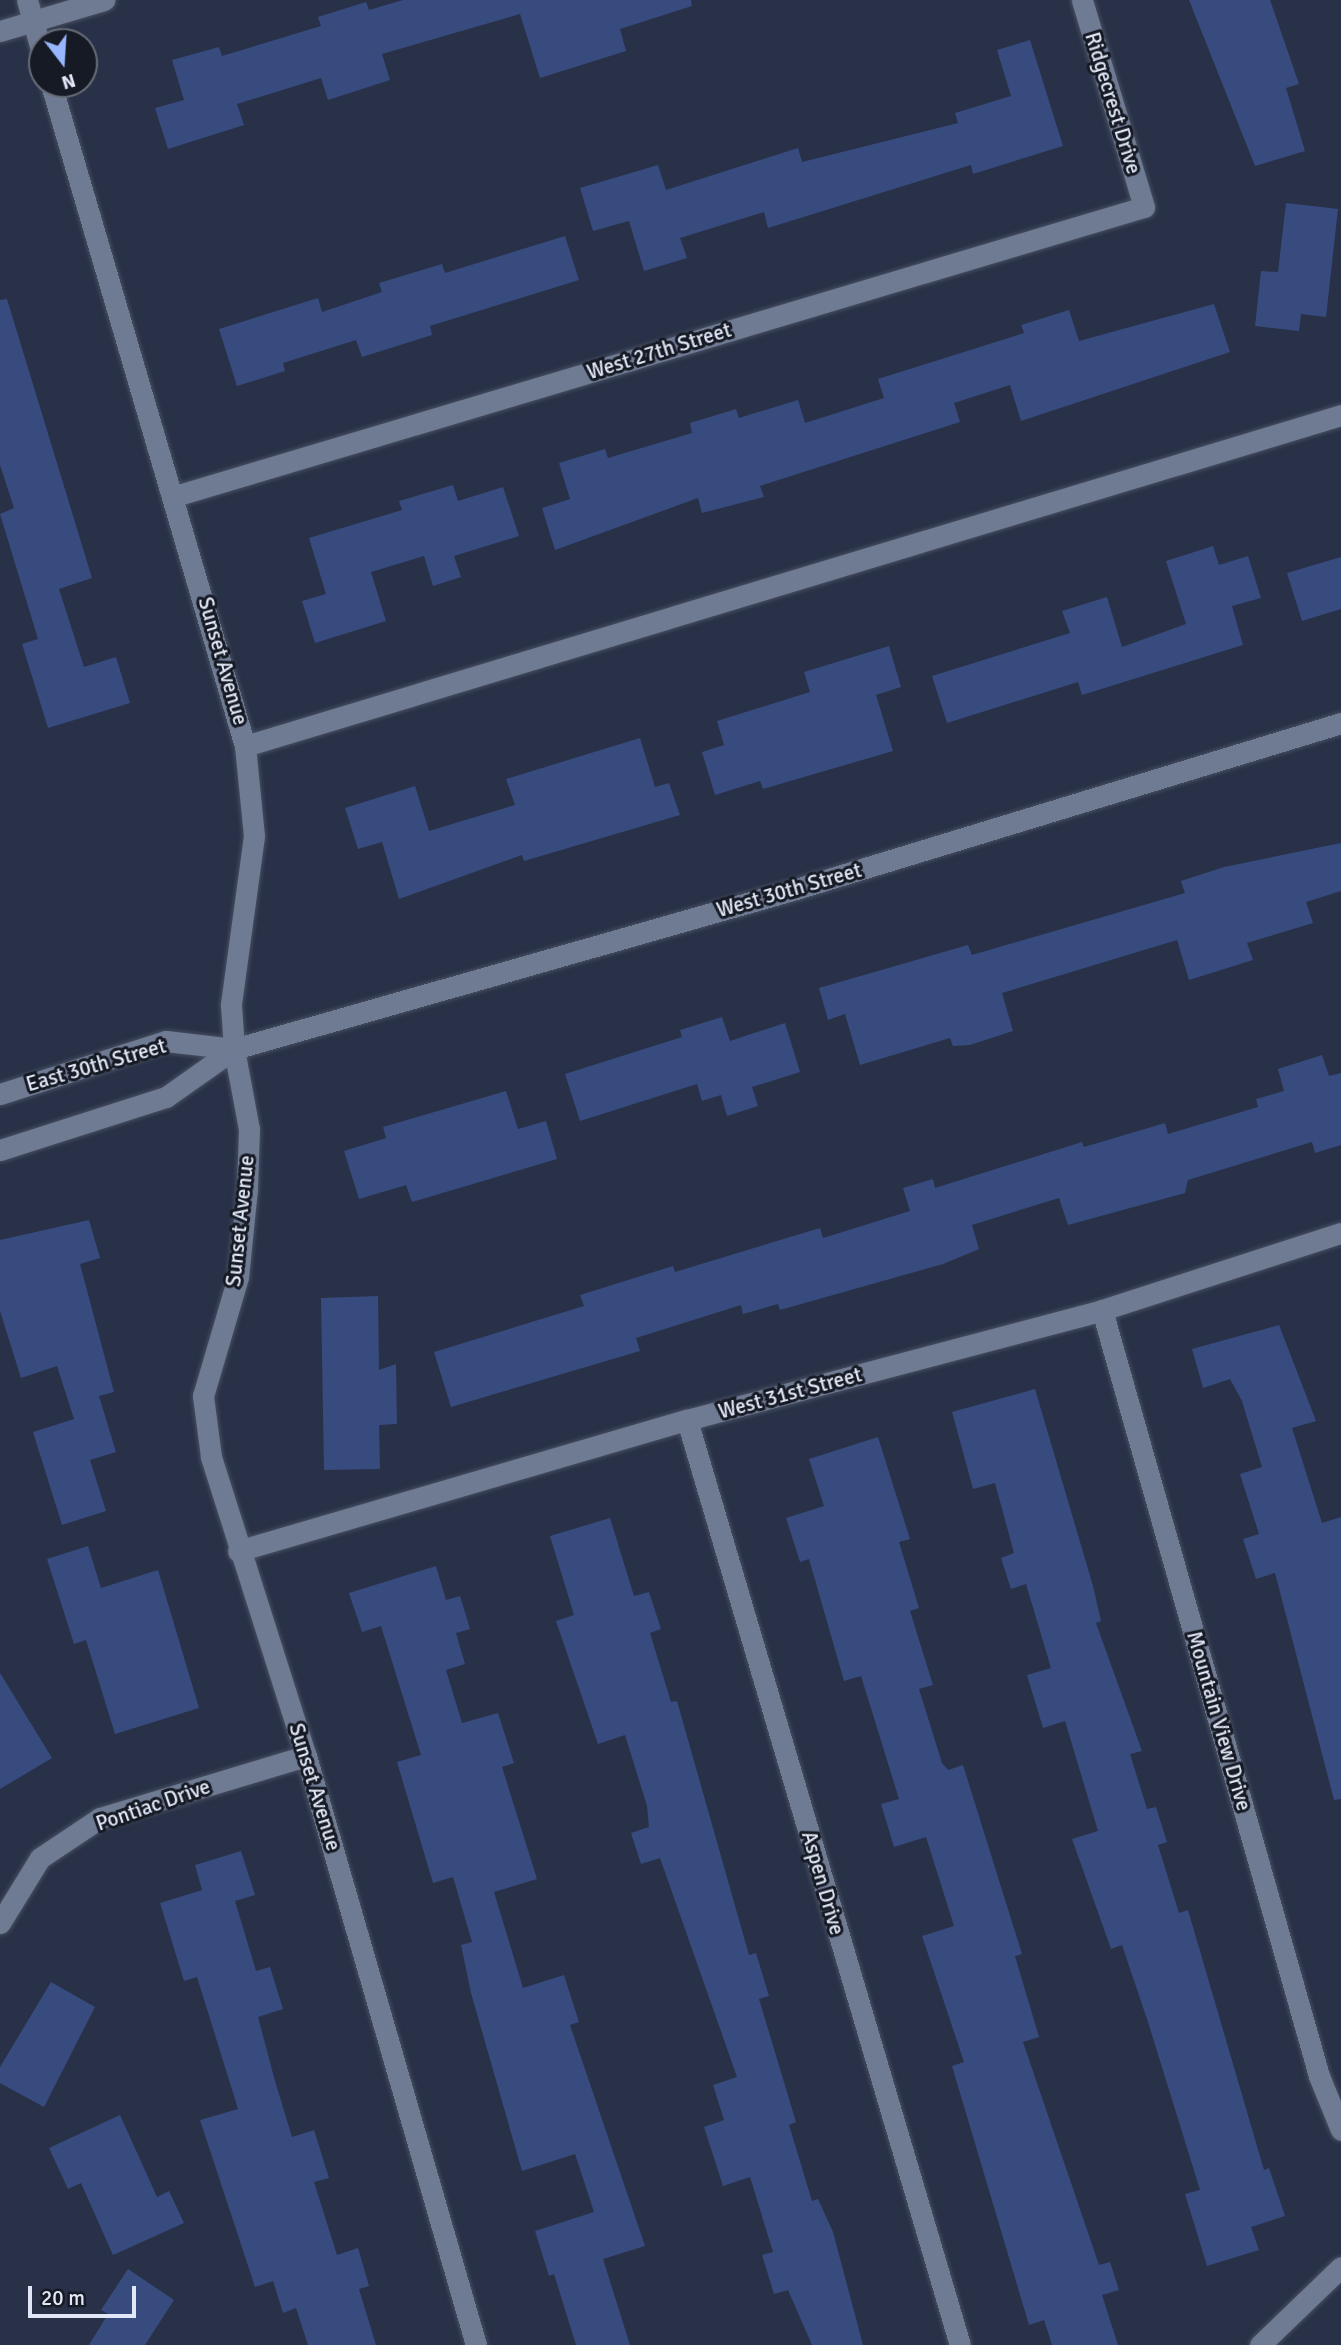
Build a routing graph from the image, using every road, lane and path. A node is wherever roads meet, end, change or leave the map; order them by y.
1 (27, 0) edge
2 (104, 0) edge
3 (1082, 0) edge
4 (33, 22) junction
5 (35, 28) edge
6 (0, 32) edge
7 (55, 98) edge
8 (1144, 206) joint
9 (1341, 415) edge
10 (175, 496) junction
11 (1341, 723) edge
12 (245, 746) junction
13 (234, 1049) junction
14 (0, 1094) edge
15 (0, 1150) edge
16 (1341, 1233) edge
17 (1102, 1310) junction
18 (687, 1420) junction
19 (238, 1551) junction
20 (306, 1756) junction
21 (0, 1923) edge
22 (1341, 2130) edge
23 (1341, 2267) edge
24 (476, 2345) edge
25 (960, 2345) edge
26 (1261, 2345) edge

1 - 4 street
2 - 4 street
3 - 8 street, Ridgecrest Drive
4 - 5 street
4 - 6 street
7 - 10 street, Sunset Avenue
8 - 10 street, West 27th Street
9 - 12 street
10 - 12 street, Sunset Avenue
11 - 13 street, West 30th Street
12 - 13 street, Sunset Avenue
13 - 14 street, East 30th Street
13 - 15 street
13 - 19 street, Sunset Avenue
16 - 17 street, West 31st Street
17 - 18 street, West 31st Street
17 - 22 street, Mountain View Drive
18 - 19 street, West 31st Street
18 - 25 street, Aspen Drive
19 - 20 street, Sunset Avenue
20 - 21 street, Pontiac Drive
20 - 24 street, Sunset Avenue
23 - 26 street

